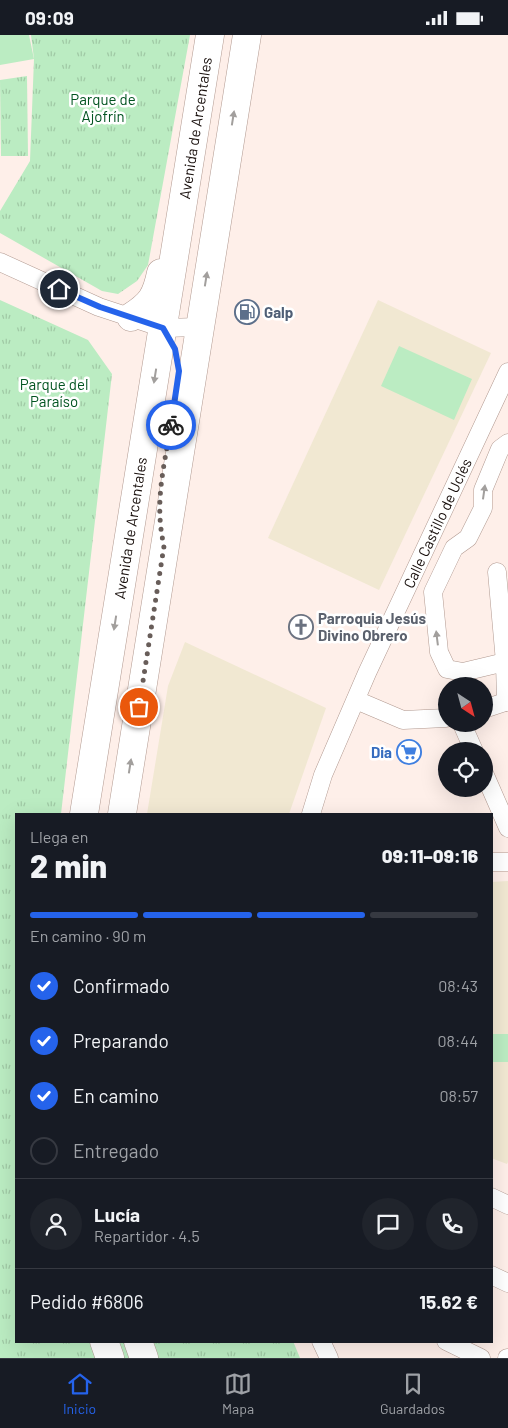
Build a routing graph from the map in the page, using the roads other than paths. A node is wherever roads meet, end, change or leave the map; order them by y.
1 (210, 35) edge
2 (247, 35) edge
3 (183, 203) junction
4 (0, 262) edge
5 (131, 317) junction
6 (198, 327) junction
7 (163, 328) junction
8 (508, 373) edge
9 (508, 443) edge
10 (164, 546) junction
11 (497, 573) dead end
12 (505, 662) junction
13 (356, 700) junction
14 (507, 701) edge
15 (493, 706) edge
16 (438, 718) edge
17 (493, 794) edge
18 (84, 813) edge
19 (122, 813) edge
20 (311, 813) edge
21 (508, 828) edge
22 (493, 863) edge
23 (508, 863) edge
24 (493, 1198) edge
25 (508, 1205) edge
26 (493, 1276) edge
27 (508, 1283) edge
28 (105, 1343) edge
29 (139, 1343) edge
30 (322, 1343) edge
31 (450, 1343) edge
32 (110, 1358) edge
33 (144, 1358) edge
34 (329, 1358) edge
35 (481, 1358) edge

1 - 3 main road, Avenida de Arcentales
6 -> 2 main road
3 - 5 main road
3 - 7 main road, Avenida de Arcentales
4 - 5 street
5 - 7 street
6 - 7 street
6 - 10 main road
7 - 10 main road
7 -> 18 main road, Avenida de Arcentales
8 - 13 street, Calle Castillo de Uclés
12 -> 9 street, Calle Castillo de Uclés
19 -> 10 main road
11 - 12 street
12 - 14 street
13 - 16 street
13 - 20 street, Calle Castillo de Uclés
14 - 15 street
17 - 21 street
22 - 23 street
24 - 25 street
26 - 27 street
28 - 32 main road
29 - 33 main road
30 - 34 street
31 - 35 street

